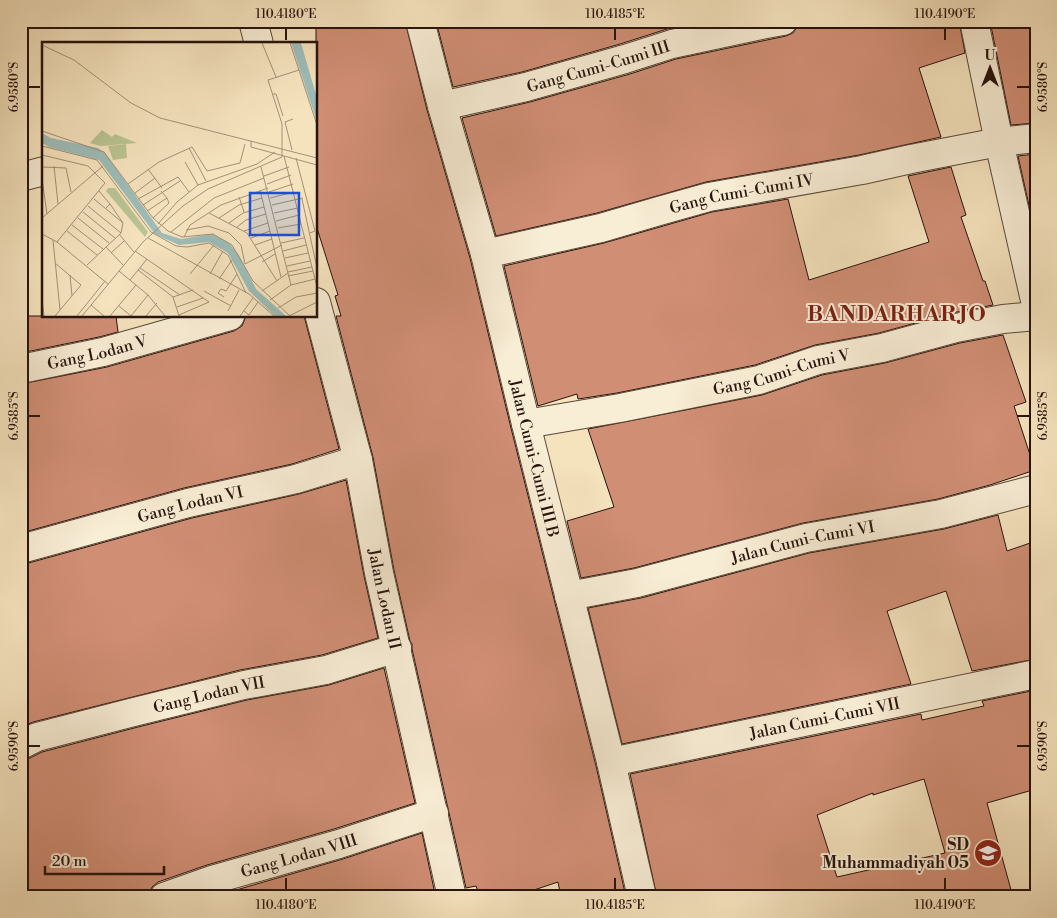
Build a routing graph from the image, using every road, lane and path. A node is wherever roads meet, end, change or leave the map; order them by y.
1 (253, 21) edge
2 (420, 21) edge
3 (783, 21) edge
4 (974, 21) edge
5 (258, 42) edge
6 (442, 106) junction
7 (1036, 138) edge
8 (999, 142) junction
9 (42, 172) edge
10 (21, 177) edge
11 (485, 254) junction
12 (1036, 305) edge
13 (318, 310) edge
14 (1036, 316) edge
15 (223, 318) edge
16 (21, 369) edge
17 (526, 424) junction
18 (358, 460) junction
19 (1036, 489) edge
20 (21, 549) edge
21 (569, 596) junction
22 (397, 648) junction
23 (1036, 674) edge
24 (21, 745) edge
25 (611, 762) junction
26 (434, 813) junction
27 (164, 897) edge
28 (452, 897) edge
29 (642, 897) edge

1 - 5 street
2 - 6 street, Jalan Cumi-Cumi III B
3 - 6 street, Gang Cumi-Cumi III
4 - 8 street
6 - 11 street, Jalan Cumi-Cumi III B
7 - 8 street, Gang Cumi-Cumi IV
8 - 11 street, Gang Cumi-Cumi IV
8 - 12 street
9 - 10 street
11 - 17 street, Jalan Cumi-Cumi III B
13 - 18 street, Jalan Lodan II
14 - 17 street, Gang Cumi-Cumi V
15 - 16 street, Gang Lodan V
17 - 21 street, Jalan Cumi-Cumi III B
18 - 20 street, Gang Lodan VI
18 - 22 street, Jalan Lodan II
19 - 21 street, Jalan Cumi-Cumi VI
21 - 25 street, Jalan Cumi-Cumi III B
22 - 24 street, Gang Lodan VII
22 - 26 street, Jalan Lodan II
23 - 25 street, Jalan Cumi-Cumi VII
25 - 29 street, Jalan Cumi-Cumi III B
26 - 27 street, Gang Lodan VIII
26 - 28 street, Jalan Lodan II

